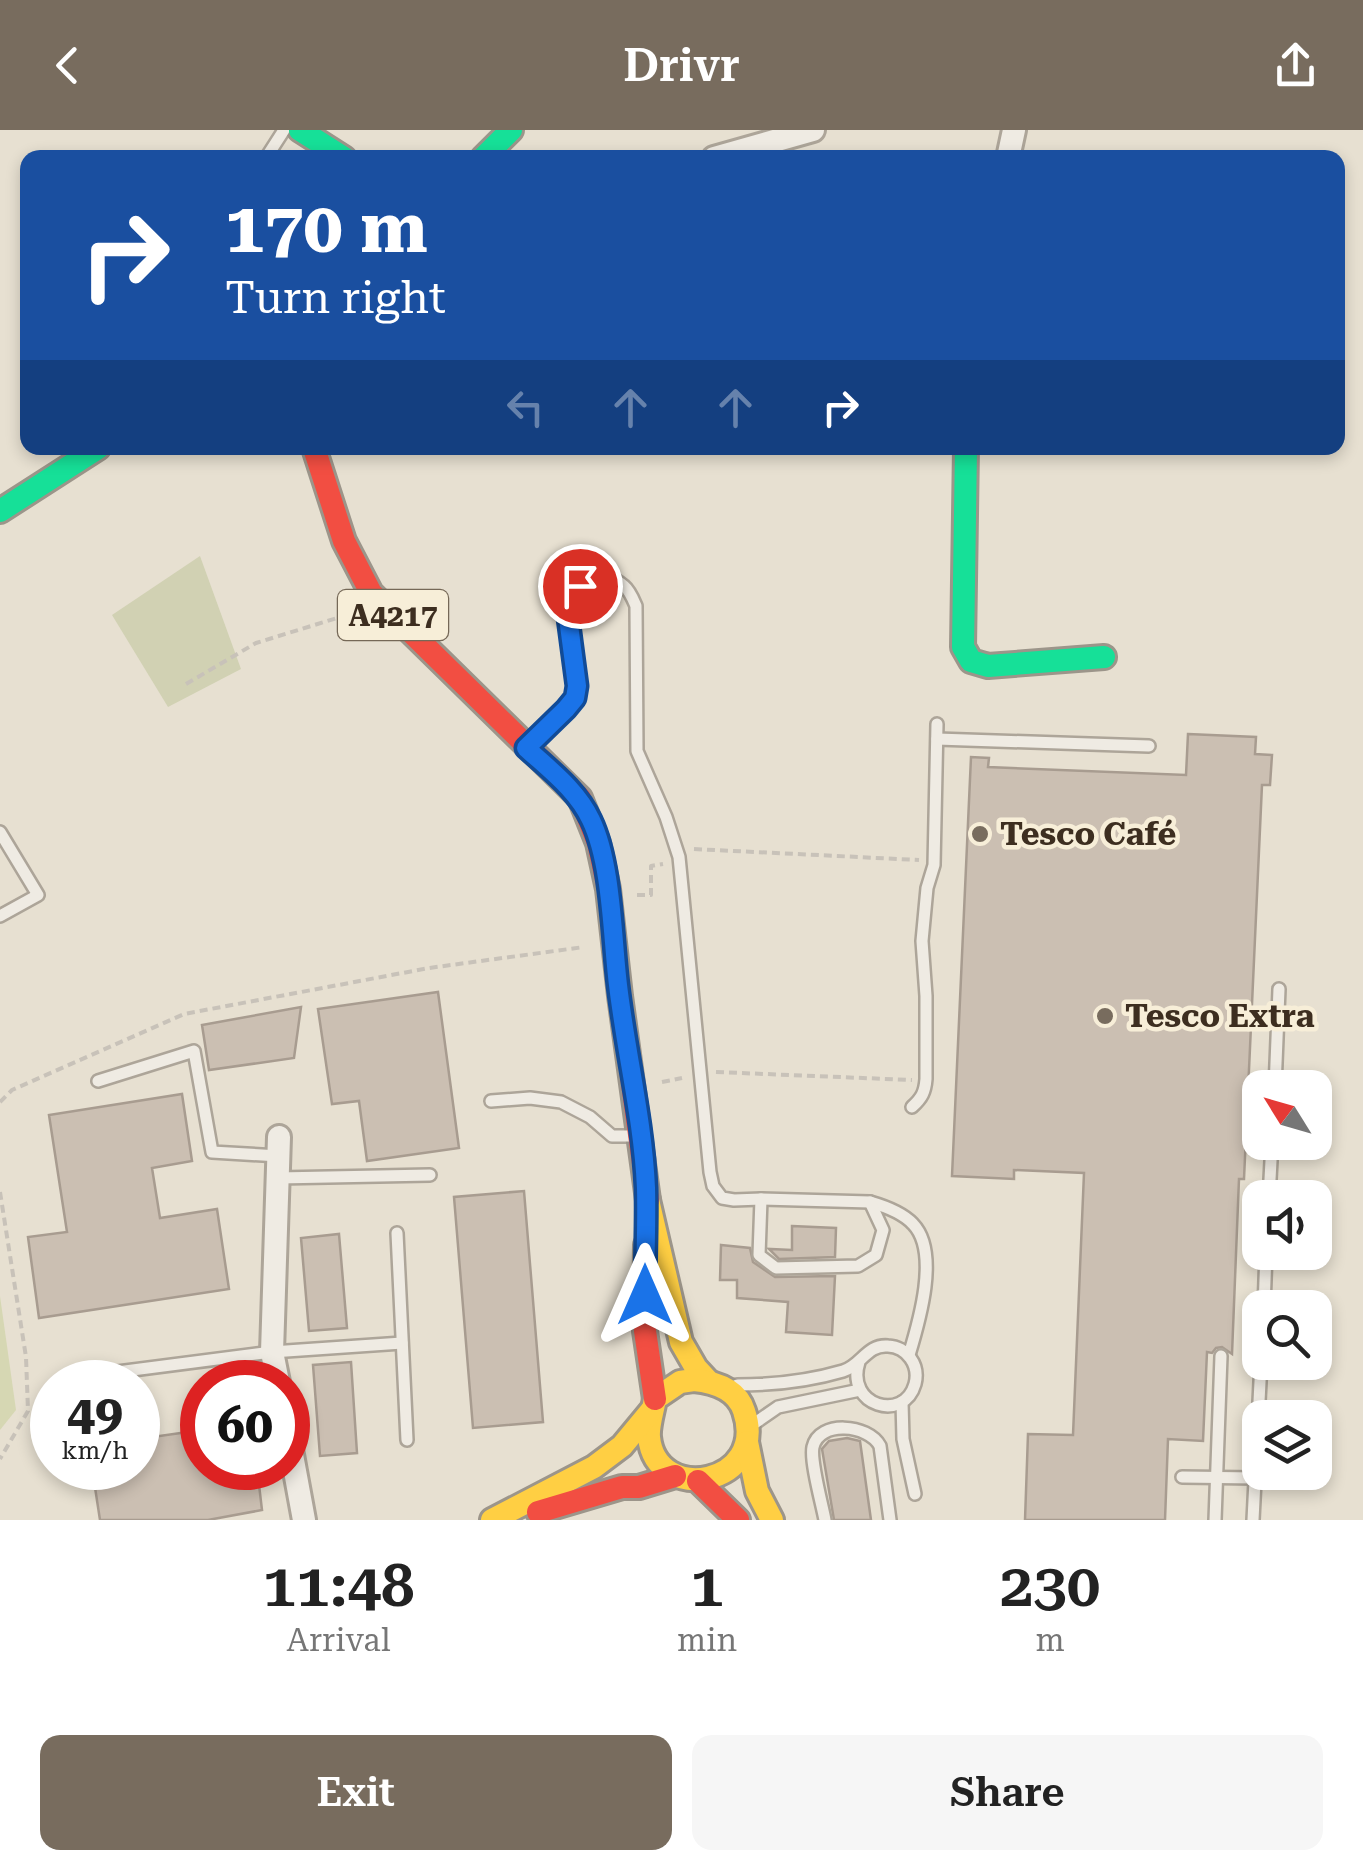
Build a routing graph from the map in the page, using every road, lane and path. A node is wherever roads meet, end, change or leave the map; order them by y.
1 (300, 130) edge
2 (511, 130) edge
3 (813, 130) edge
4 (331, 150) edge
5 (492, 150) edge
6 (742, 150) edge
7 (87, 455) edge
8 (316, 455) edge
9 (966, 455) edge
10 (0, 511) edge
11 (382, 604) junction
12 (1104, 657) dead end
13 (186, 684) dead end
14 (938, 724) dead end
15 (937, 739) junction
16 (1148, 746) dead end
17 (526, 748) junction
18 (0, 832) edge
19 (679, 857) junction
20 (934, 865) junction
21 (630, 895) dead end
22 (0, 916) edge
23 (586, 947) dead end
24 (1279, 990) dead end
25 (1275, 1070) edge
26 (699, 1074) junction
27 (926, 1080) junction
28 (98, 1081) dead end
29 (662, 1082) dead end
30 (491, 1101) dead end
31 (0, 1102) edge
32 (912, 1106) dead end
33 (640, 1137) junction
34 (279, 1157) junction
35 (430, 1175) dead end
36 (646, 1187) junction
37 (0, 1192) edge
38 (761, 1199) junction
39 (870, 1202) junction
40 (397, 1234) dead end
41 (402, 1343) junction
42 (272, 1352) junction
43 (908, 1355) junction
44 (1221, 1356) dead end
45 (274, 1360) edge
46 (859, 1362) junction
47 (160, 1366) edge
48 (714, 1383) junction
49 (860, 1390) junction
50 (902, 1402) junction
51 (652, 1405) junction
52 (748, 1435) junction
53 (407, 1440) dead end
54 (0, 1459) edge
55 (1182, 1477) dead end
56 (1217, 1478) junction
57 (1242, 1478) edge
58 (686, 1479) junction
59 (298, 1490) edge
60 (1255, 1490) edge
61 (914, 1494) dead end
62 (304, 1520) edge
63 (492, 1520) edge
64 (514, 1520) edge
65 (738, 1520) edge
66 (772, 1520) edge
67 (824, 1520) edge
68 (890, 1520) edge
69 (1216, 1520) edge
70 (1254, 1520) edge

1 - 4 main road
2 - 5 main road
3 - 6 street
7 - 10 main road
8 - 11 main road, A4217
9 - 12 main road
11 - 13 path
11 - 17 main road, A4217
14 - 15 lane
15 - 16 lane
15 - 20 lane
17 - 19 lane
17 - 33 main road, A4217
18 - 22 lane
19 - 20 path
19 - 21 path
19 - 26 lane
20 - 27 lane
23 - 31 path
24 - 25 lane
26 - 27 path
26 - 29 path
26 - 38 lane
27 - 32 lane
28 - 34 lane
30 - 33 lane
33 - 36 main road, A4217
34 - 35 lane
34 - 42 street
36 - 48 main road, A4217
36 - 51 main road, A4217
37 - 54 path
38 - 39 lane
38 - 39 lane
39 - 43 lane
40 - 41 lane
41 - 42 lane
41 - 53 lane
42 - 45 street
42 - 47 lane
43 - 46 lane
43 - 50 lane
44 - 56 lane
46 - 48 lane
46 - 49 lane
48 - 51 main road
48 - 52 main road
49 - 50 lane
49 - 52 lane
50 - 61 lane
51 - 58 main road
51 - 63 main road
52 - 58 main road
52 - 66 main road
55 - 56 lane
56 - 57 lane
56 - 69 lane
58 - 64 main road
58 - 65 main road
59 - 62 street
60 - 70 lane
67 - 68 lane

